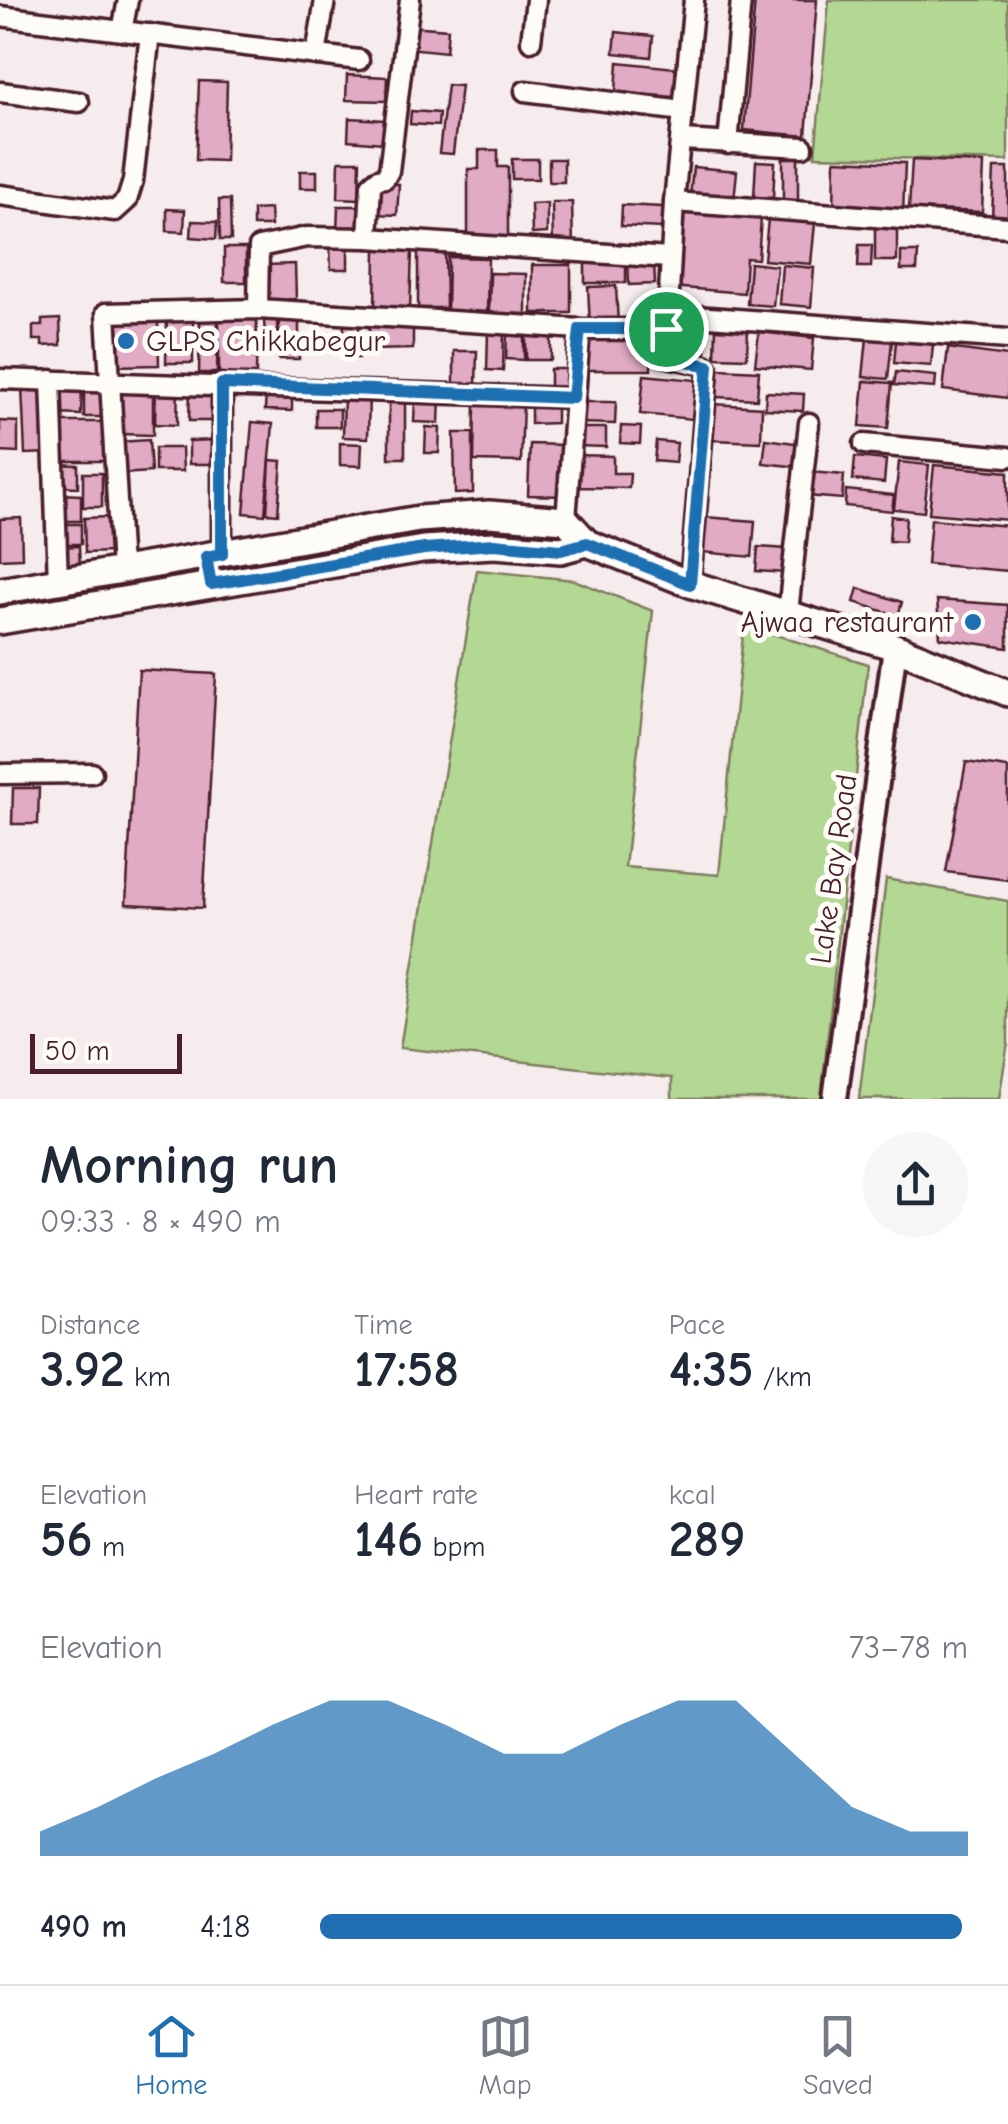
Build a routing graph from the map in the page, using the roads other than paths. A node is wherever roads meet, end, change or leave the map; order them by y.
1 (128, 0) edge
2 (325, 0) edge
3 (410, 0) edge
4 (536, 0) edge
5 (694, 0) edge
6 (741, 0) edge
7 (0, 16) edge
8 (122, 31) junction
9 (150, 34) junction
10 (532, 40) dead end
11 (316, 55) junction
12 (359, 60) dead end
13 (526, 91) dead end
14 (0, 92) edge
15 (79, 102) dead end
16 (683, 111) junction
17 (682, 140) junction
18 (728, 144) junction
19 (802, 147) dead end
20 (0, 194) edge
21 (674, 202) junction
22 (1008, 227) edge
23 (368, 238) junction
24 (670, 258) junction
25 (258, 309) junction
26 (667, 321) junction
27 (580, 329) junction
28 (1008, 339) edge
29 (0, 379) edge
30 (51, 380) junction
31 (110, 381) junction
32 (222, 384) junction
33 (573, 398) junction
34 (809, 424) dead end
35 (864, 444) dead end
36 (1008, 457) edge
37 (566, 520) junction
38 (587, 543) junction
39 (214, 556) junction
40 (122, 569) junction
41 (58, 582) junction
42 (211, 584) junction
43 (690, 584) junction
44 (0, 591) edge
45 (788, 612) junction
46 (0, 621) edge
47 (895, 647) junction
48 (1008, 693) edge
49 (92, 772) dead end
50 (0, 774) edge
51 (835, 1099) edge

1 - 8 street
2 - 11 street
3 - 23 street
4 - 10 street
5 - 16 street
6 - 18 street
7 - 8 street
8 - 9 street
9 - 11 street
9 - 20 street
11 - 12 street
13 - 16 street
14 - 15 street
16 - 17 street
17 - 18 street
17 - 21 street
18 - 19 street
21 - 22 street
21 - 24 street
23 - 24 street
23 - 25 street
24 - 26 street
25 - 27 street
25 - 31 street
26 - 27 street
26 - 28 street
26 - 43 street
27 - 33 street
29 - 30 street
30 - 31 street
30 - 41 street
31 - 32 street
31 - 40 street
32 - 33 street
32 - 39 street
33 - 37 street
34 - 45 street
35 - 36 street
37 - 38 main road
37 - 39 main road
38 - 42 main road
38 - 43 main road
39 - 40 main road
39 - 42 main road
40 - 41 main road
41 - 44 main road
42 - 46 main road
43 - 45 main road
45 - 47 main road
47 - 48 main road
47 - 51 street, Lake Bay Road
49 - 50 street

